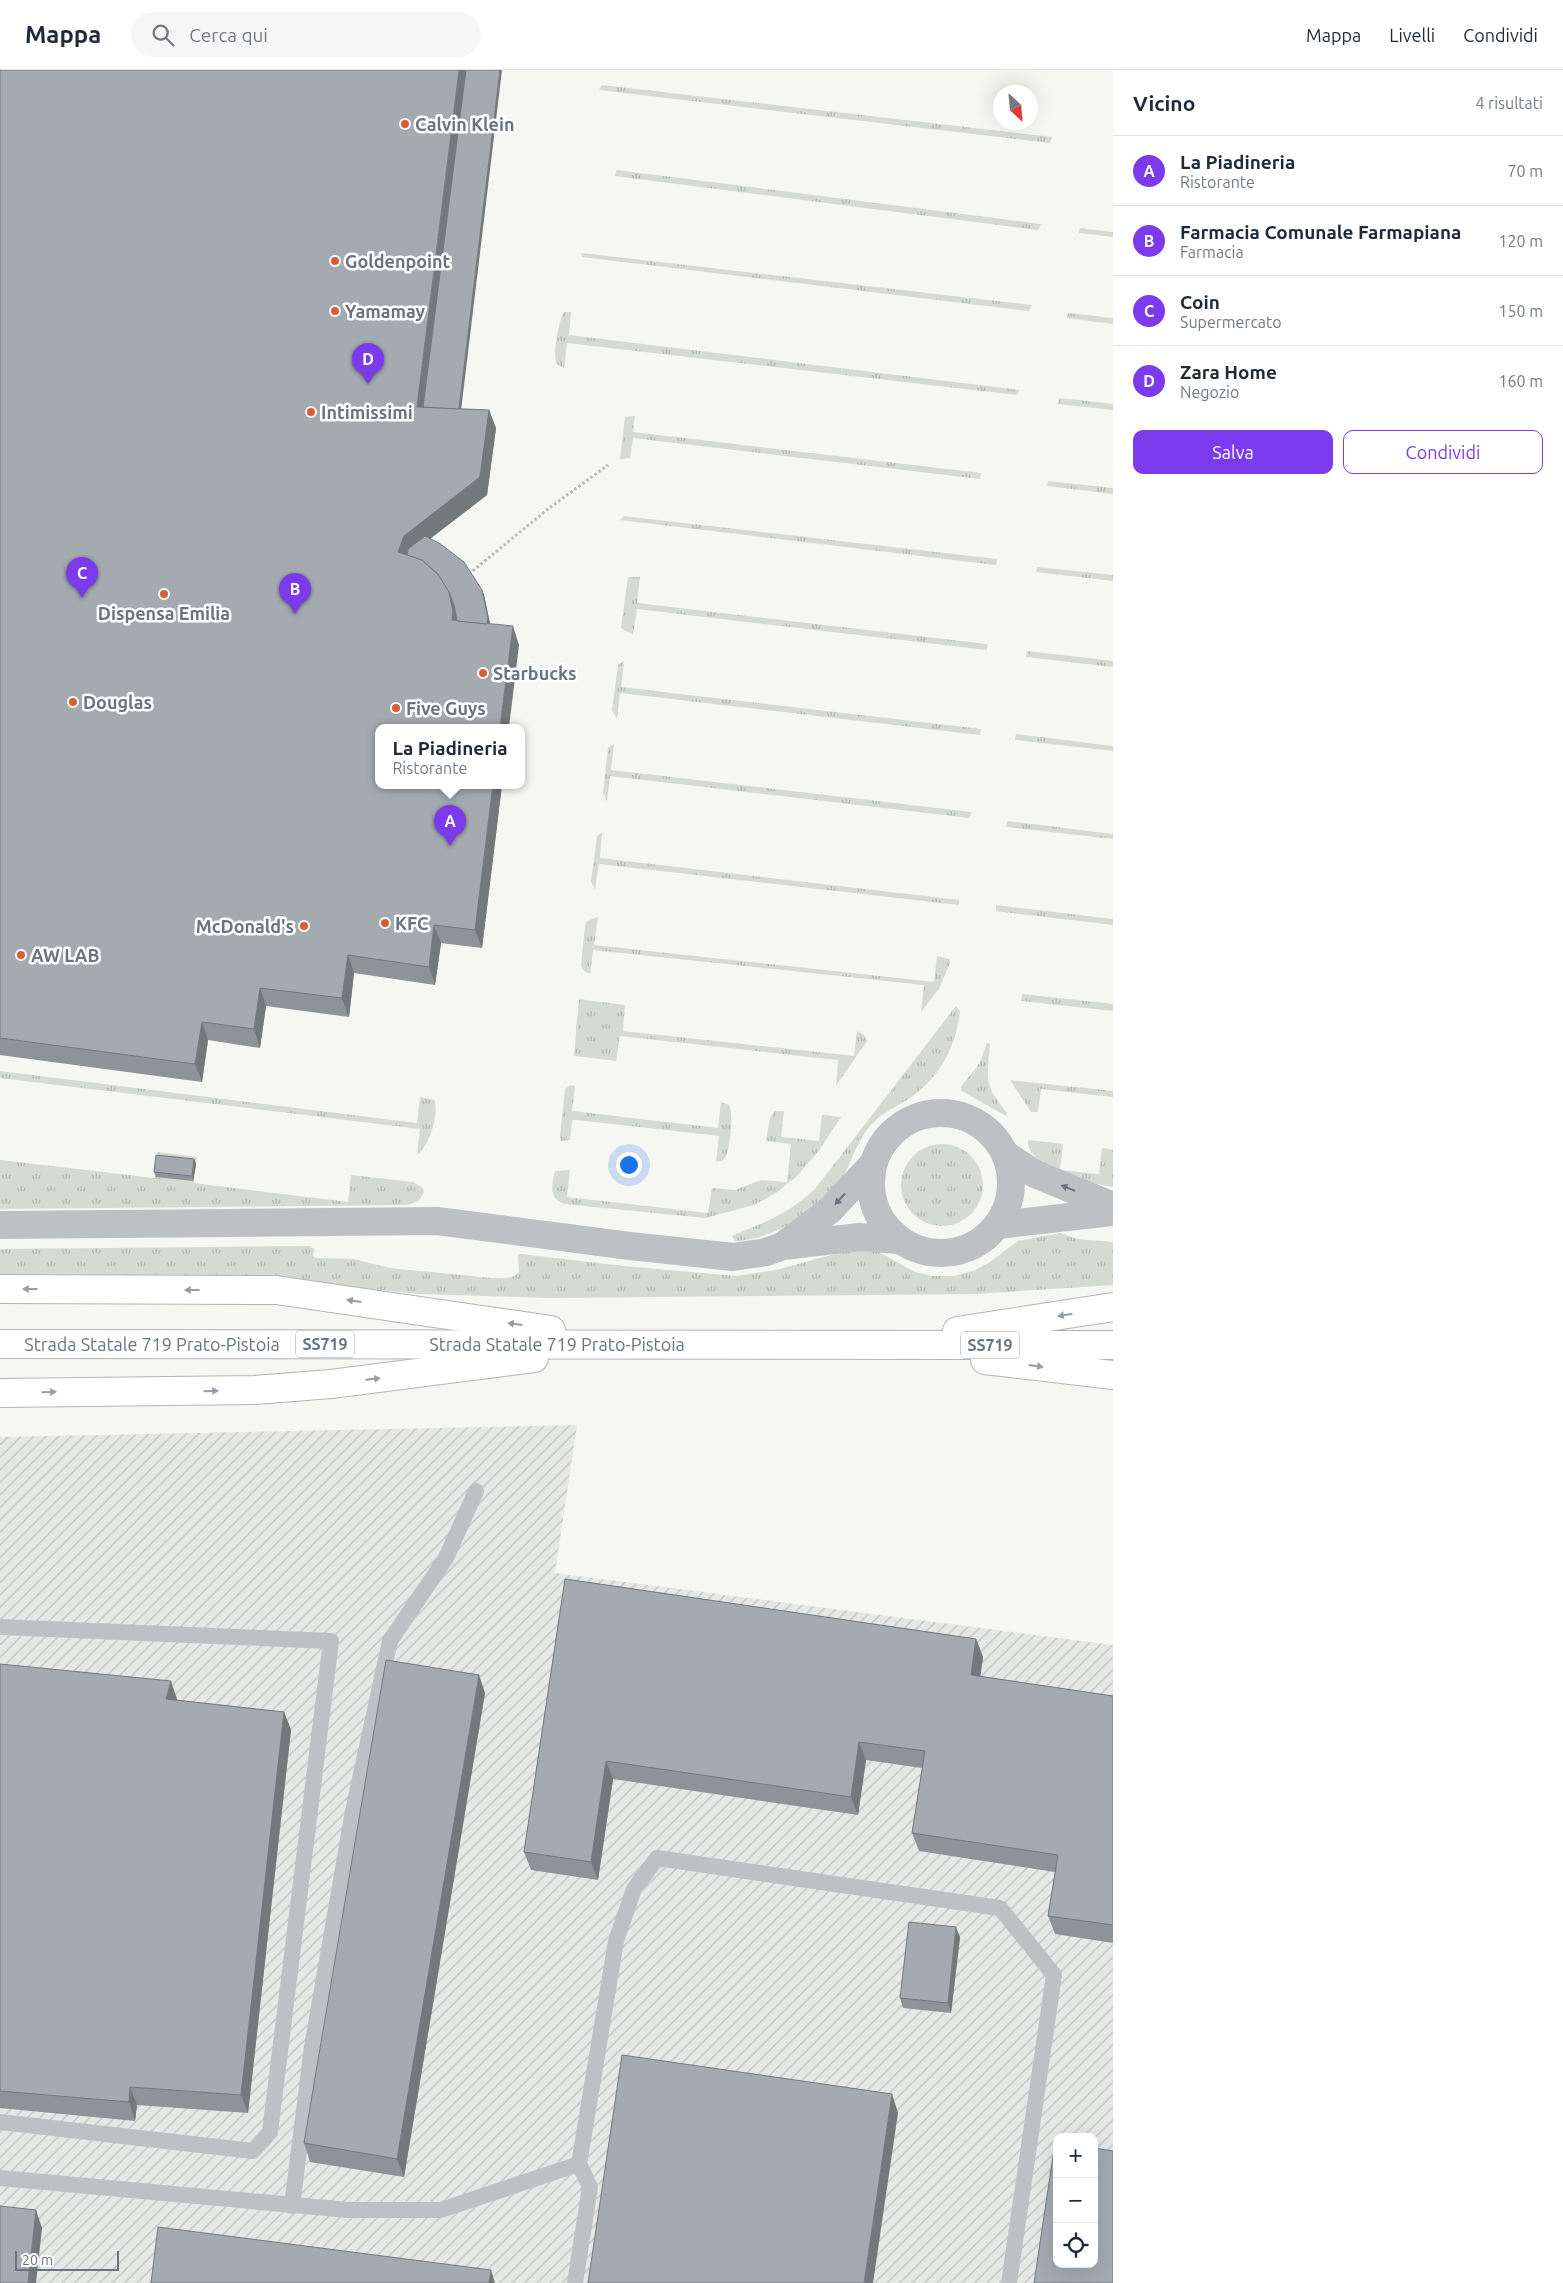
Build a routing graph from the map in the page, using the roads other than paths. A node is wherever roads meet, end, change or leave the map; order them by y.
1 (1006, 1154) junction
2 (873, 1164) junction
3 (1113, 1206) edge
4 (1113, 1212) edge
5 (0, 1225) edge
6 (998, 1225) junction
7 (900, 1240) junction
8 (783, 1246) junction
9 (0, 1289) edge
10 (1113, 1307) edge
11 (0, 1344) edge
12 (649, 1344) junction
13 (866, 1345) junction
14 (1113, 1345) edge
15 (1113, 1376) edge
16 (0, 1393) edge
17 (476, 1491) dead end
18 (0, 1627) edge
19 (0, 2122) edge
20 (579, 2164) junction
21 (0, 2178) edge
22 (292, 2206) junction
23 (575, 2283) edge
24 (1009, 2283) edge

1 - 2 street
3 -> 1 street
1 - 6 street
2 - 7 street
2 -> 8 street
4 - 6 street
5 - 8 street
6 - 7 street
7 - 8 street
12 -> 9 highway
10 -> 13 highway
11 - 12 highway, Strada Statale 719 Prato-Pistoia / SS719
12 - 13 highway, Strada Statale 719 Prato-Pistoia / SS719
16 -> 12 highway
13 - 14 highway, Strada Statale 719 Prato-Pistoia / SS719
13 -> 15 highway
17 - 22 lane
18 - 19 lane
20 - 22 lane
20 - 23 lane
20 - 24 lane
21 - 22 lane

